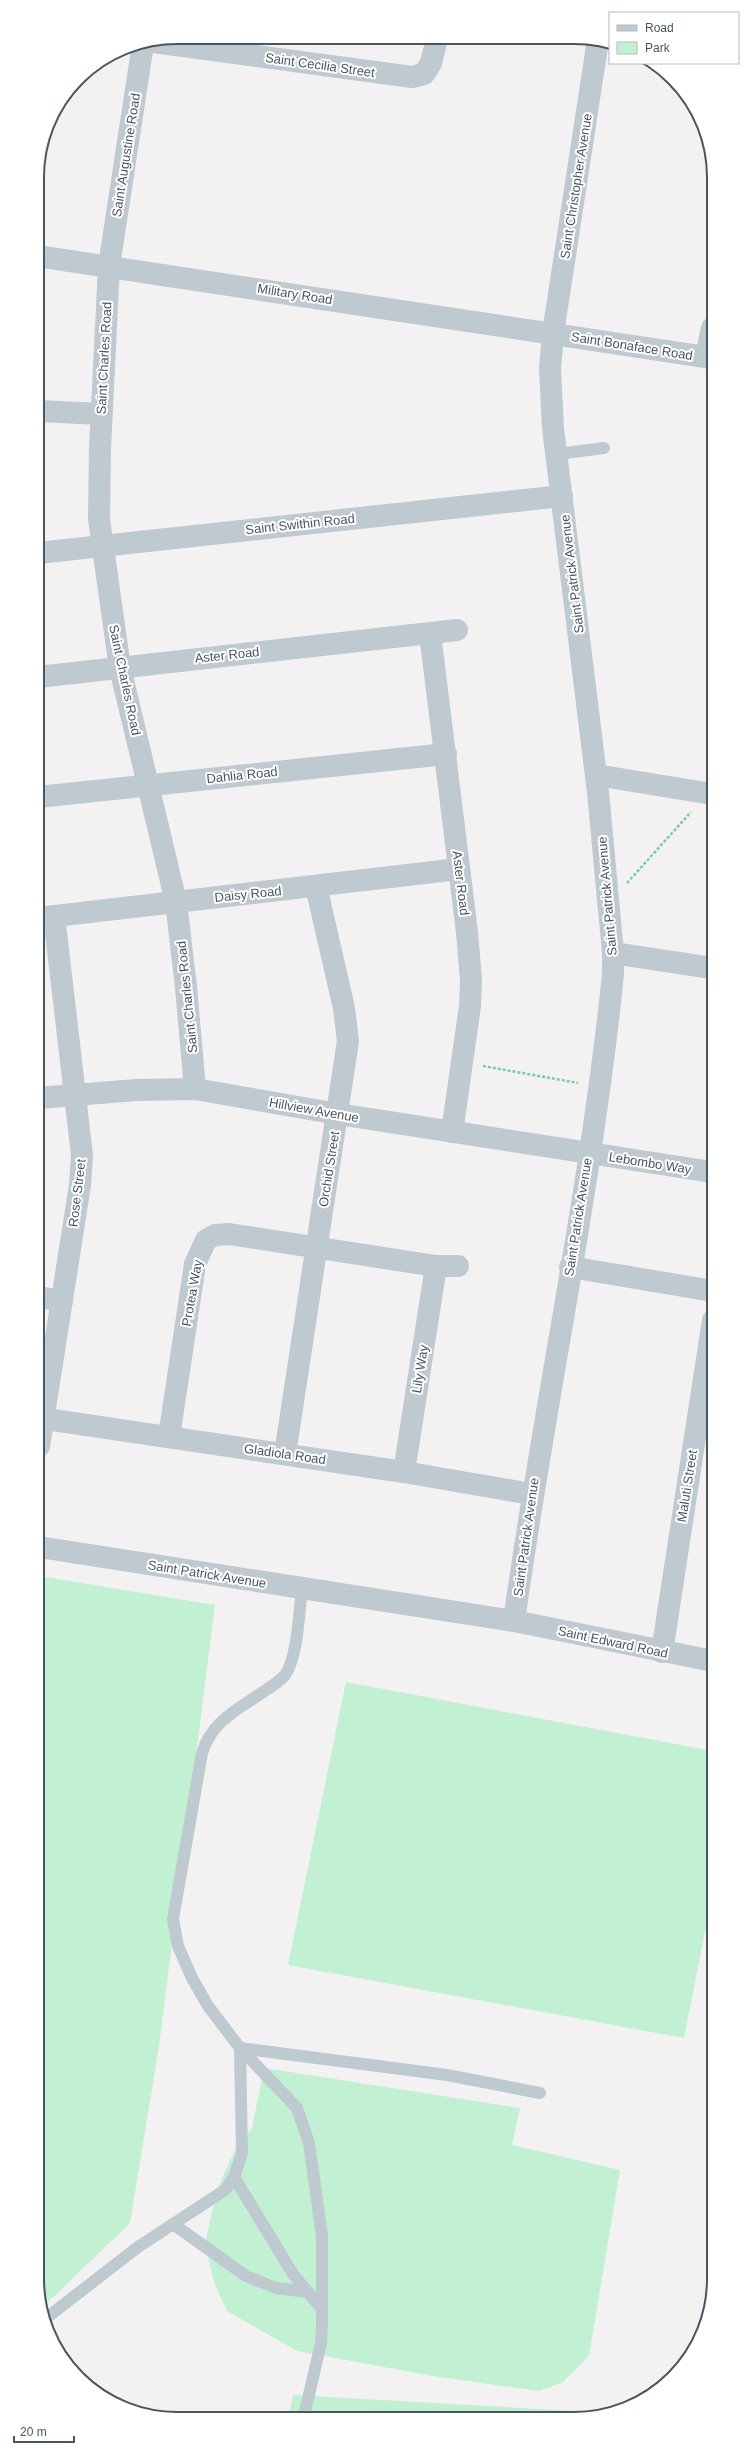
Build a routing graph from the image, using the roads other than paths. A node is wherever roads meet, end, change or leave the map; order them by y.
1 (170, 44) edge
2 (436, 44) edge
3 (597, 46) edge
4 (142, 49) edge
5 (44, 257) edge
6 (109, 266) junction
7 (553, 333) junction
8 (707, 358) edge
9 (44, 411) edge
10 (101, 414) junction
11 (604, 448) dead end
12 (557, 454) junction
13 (562, 496) junction
14 (101, 546) junction
15 (44, 552) edge
16 (457, 630) dead end
17 (430, 634) junction
18 (120, 667) junction
19 (44, 676) edge
20 (446, 754) junction
21 (596, 775) junction
22 (148, 785) junction
23 (707, 793) edge
24 (44, 796) edge
25 (459, 869) junction
26 (316, 886) junction
27 (176, 902) junction
28 (46, 917) edge
29 (613, 953) junction
30 (707, 967) edge
31 (195, 1089) junction
32 (74, 1094) junction
33 (44, 1097) edge
34 (338, 1114) junction
35 (452, 1132) junction
36 (588, 1153) junction
37 (707, 1171) edge
38 (317, 1247) junction
39 (436, 1266) junction
40 (458, 1266) dead end
41 (570, 1266) junction
42 (707, 1290) edge
43 (44, 1298) edge
44 (62, 1301) junction
45 (707, 1359) edge
46 (44, 1401) edge
47 (44, 1418) edge
48 (169, 1437) junction
49 (285, 1454) junction
50 (404, 1472) junction
51 (531, 1494) junction
52 (44, 1549) edge
53 (302, 1588) junction
54 (514, 1621) junction
55 (662, 1652) junction
56 (707, 1660) edge
57 (240, 2048) junction
58 (540, 2093) dead end
59 (234, 2177) junction
60 (173, 2224) junction
61 (308, 2292) junction
62 (320, 2307) junction
63 (49, 2315) edge
64 (305, 2412) edge

1 - 2 street, Saint Cecilia Street
3 - 7 street, Saint Christopher Avenue
4 - 6 street, Saint Augustine Road
5 - 6 street, Military Road
6 - 7 street, Military Road
6 - 10 street, Saint Charles Road
7 - 8 street, Saint Bonaface Road
7 - 12 street, Saint Patrick Avenue
9 - 10 street
10 - 14 street, Saint Charles Road
11 - 12 lane
12 - 13 street, Saint Patrick Avenue
13 - 14 street, Saint Swithin Road
13 - 21 street, Saint Patrick Avenue
14 - 15 street, Saint Swithin Road
14 - 18 street, Saint Charles Road
16 - 17 street, Aster Road
17 - 18 street, Aster Road
17 - 20 street, Aster Road
18 - 19 street
18 - 22 street, Saint Charles Road
20 - 22 street, Dahlia Road
20 - 25 street, Aster Road
21 - 23 street
21 - 29 street, Saint Patrick Avenue
22 - 24 street, Dahlia Road
22 - 27 street, Saint Charles Road
25 - 26 street, Daisy Road
25 - 35 street, Aster Road
26 - 27 street, Daisy Road
26 - 34 street, Orchid Street
27 - 28 street, Daisy Road
27 - 31 street, Saint Charles Road
28 - 32 street, Rose Street
29 - 30 street
29 - 36 street, Saint Patrick Avenue
31 - 32 street, Hillview Avenue
31 - 34 street, Hillview Avenue
32 - 33 street, Hillview Avenue
32 - 44 street, Rose Street
34 - 35 street, Hillview Avenue
34 - 38 street, Orchid Street
35 - 36 street, Hillview Avenue
36 - 37 street, Lebombo Way
36 - 41 street, Saint Patrick Avenue
38 - 39 street
38 - 48 street, Protea Way
38 - 49 street, Orchid Street
39 - 40 street
39 - 50 street, Lily Way
41 - 42 street
41 - 51 street, Saint Patrick Avenue
43 - 44 street
44 - 46 street, Rose Street
45 - 55 street, Maluti Street
47 - 48 street, Gladiola Road
48 - 49 street, Gladiola Road
49 - 50 street, Gladiola Road
50 - 51 street, Gladiola Road
51 - 54 street, Saint Patrick Avenue
52 - 53 street, Saint Patrick Avenue
53 - 54 street, Saint Patrick Avenue
53 - 57 lane
54 - 55 street, Saint Edward Road
55 - 56 street, Saint Edward Road
57 - 58 lane
57 - 59 lane
57 - 62 lane
59 - 60 lane
59 - 61 lane
60 - 61 lane
60 - 63 lane
61 - 62 lane
62 - 64 lane

